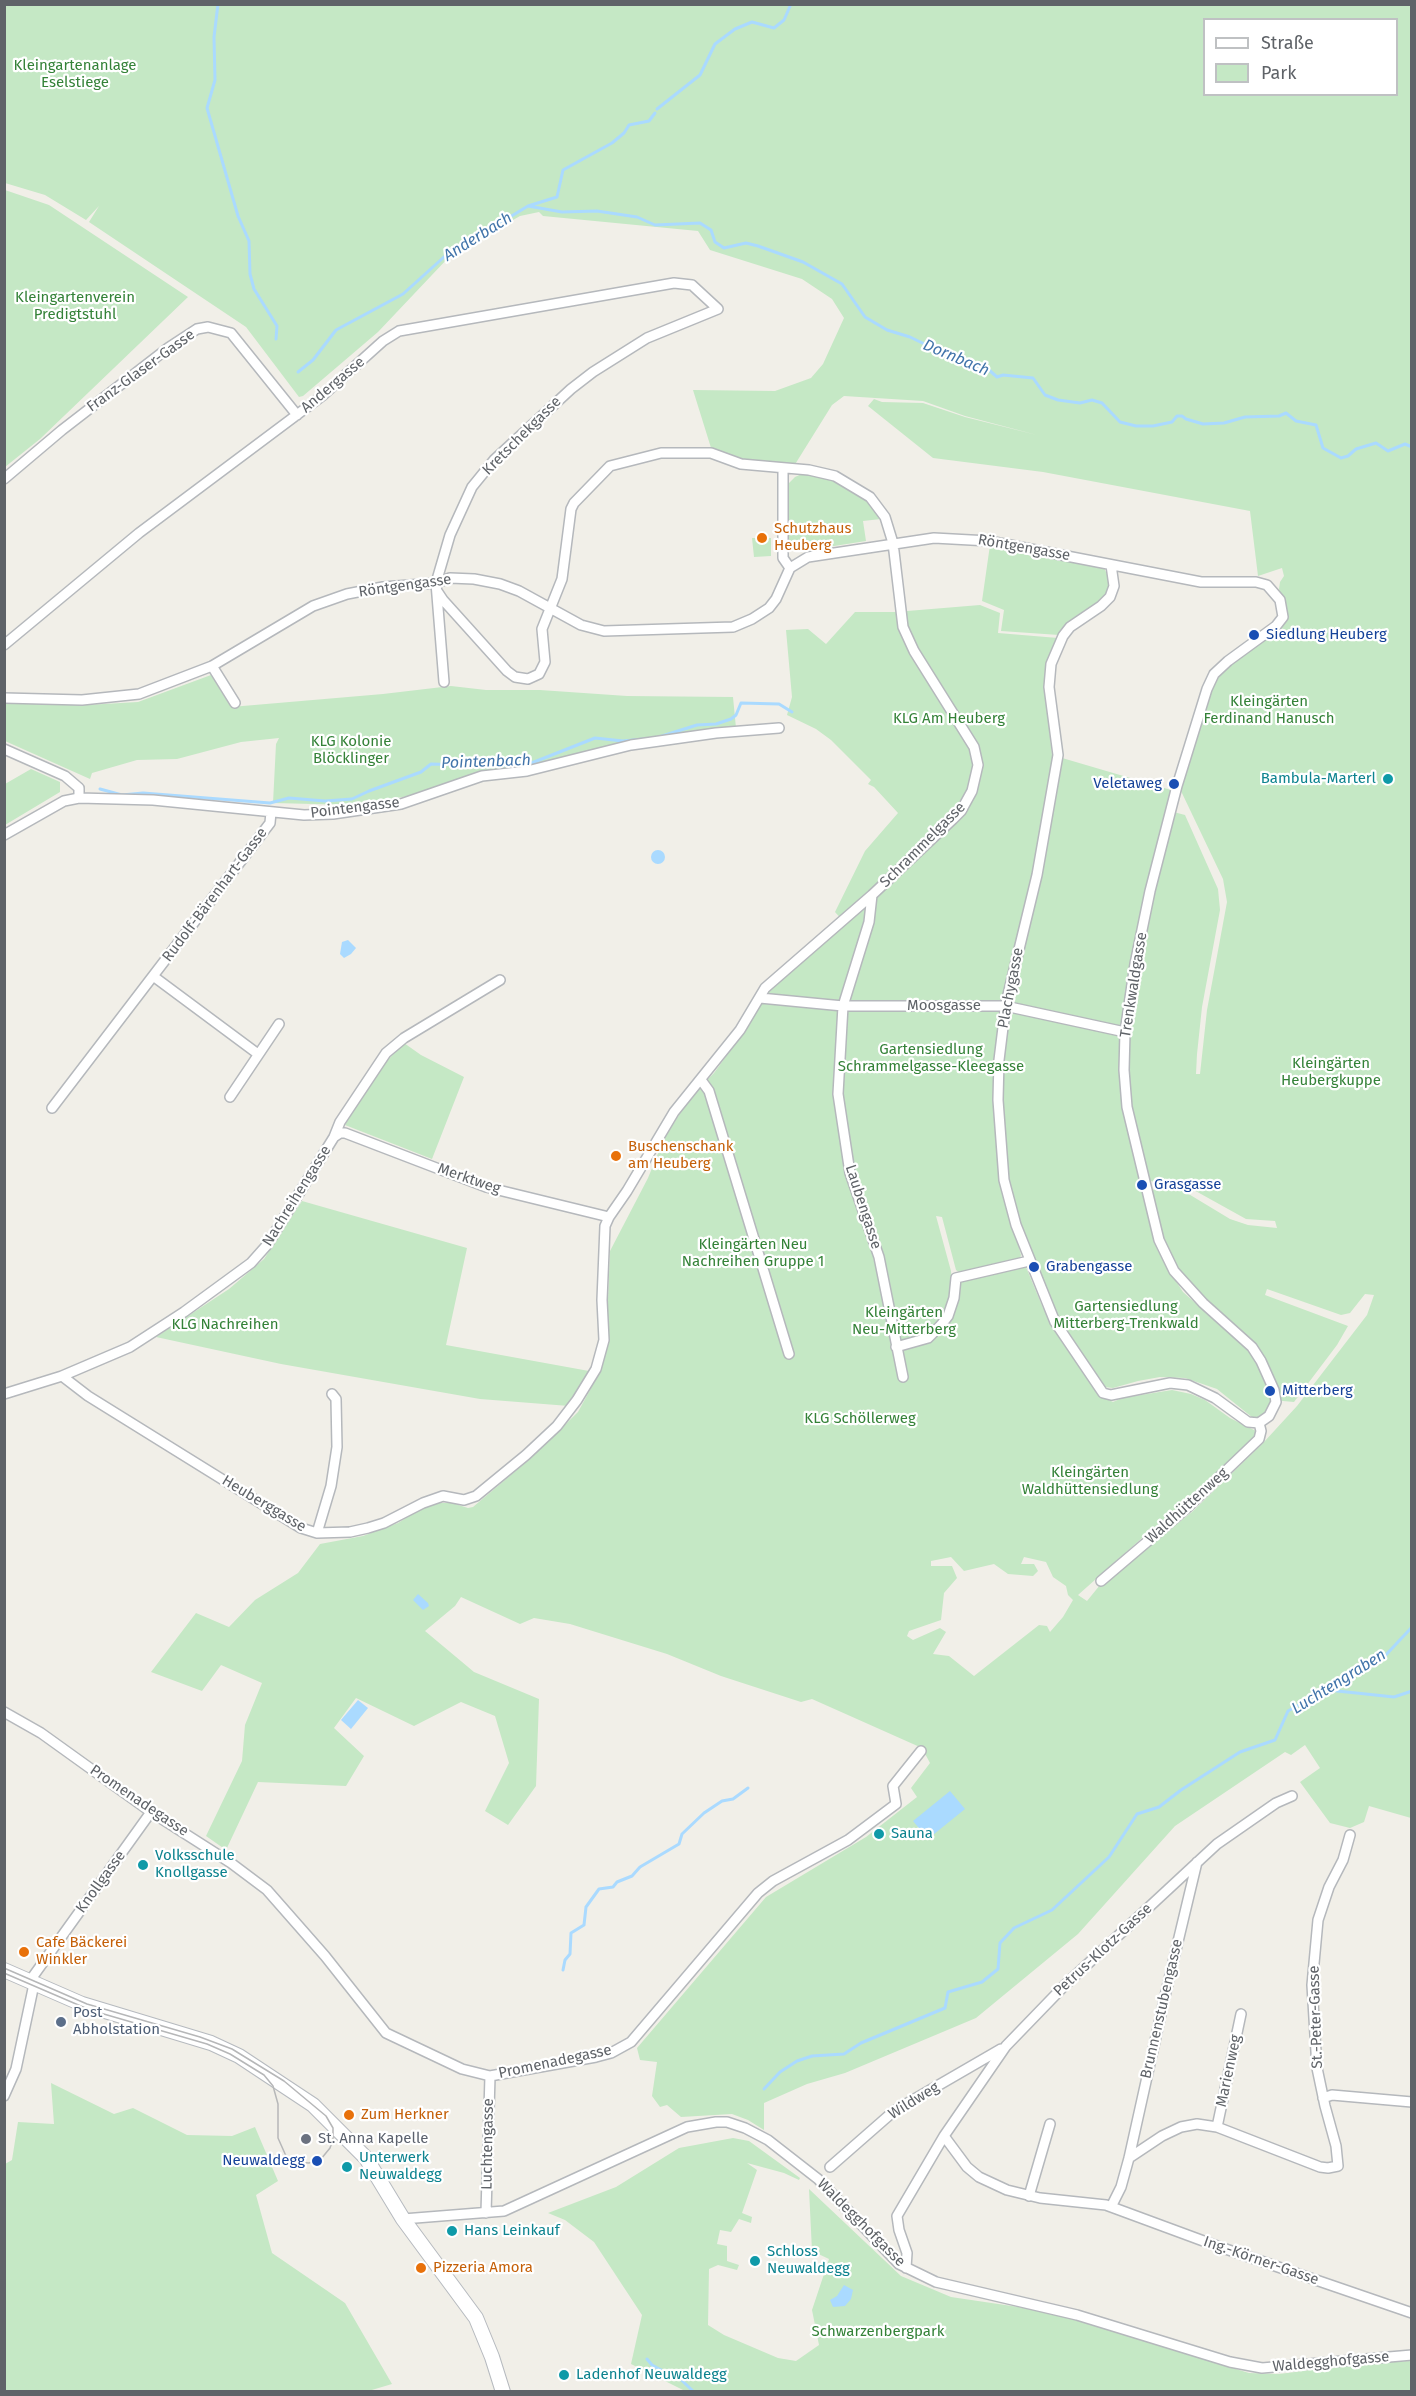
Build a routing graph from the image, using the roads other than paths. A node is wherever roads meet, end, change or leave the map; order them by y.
1 (718, 309) joint
2 (297, 415) junction
3 (783, 469) junction
4 (4, 479) edge
5 (893, 543) junction
6 (1111, 565) junction
7 (790, 568) junction
8 (1261, 583) joint
9 (437, 587) junction
10 (551, 608) junction
11 (4, 645) edge
12 (212, 666) junction
13 (444, 682) dead end
14 (4, 698) edge
15 (235, 703) dead end
16 (779, 728) dead end
17 (4, 749) edge
18 (79, 798) junction
19 (271, 812) junction
20 (4, 835) edge
21 (872, 895) junction
22 (153, 976) junction
23 (500, 980) dead end
24 (760, 998) junction
25 (843, 1005) junction
26 (1005, 1006) junction
27 (279, 1024) dead end
28 (1125, 1032) junction
29 (258, 1054) junction
30 (701, 1080) junction
31 (230, 1097) dead end
32 (52, 1108) dead end
33 (334, 1137) junction
34 (609, 1217) junction
35 (1029, 1261) junction
36 (896, 1347) junction
37 (789, 1354) dead end
38 (62, 1376) junction
39 (903, 1377) dead end
40 (4, 1394) edge
41 (332, 1394) dead end
42 (1260, 1423) junction
43 (557, 1426) joint
44 (317, 1533) junction
45 (1101, 1581) dead end
46 (4, 1712) edge
47 (921, 1751) dead end
48 (1292, 1796) dead end
49 (151, 1812) junction
50 (1350, 1835) dead end
51 (1198, 1860) junction
52 (4, 1970) edge
53 (31, 1983) junction
54 (1241, 2014) dead end
55 (1006, 2046) junction
56 (490, 2076) junction
57 (4, 2096) edge
58 (1323, 2098) junction
59 (1412, 2102) edge
60 (1050, 2124) dead end
61 (1217, 2127) junction
62 (944, 2136) junction
63 (1129, 2158) junction
64 (830, 2167) dead end
65 (1029, 2196) junction
66 (1111, 2207) junction
67 (486, 2213) junction
68 (403, 2219) junction
69 (906, 2268) junction
70 (1412, 2313) edge
71 (1412, 2355) edge
72 (502, 2391) edge

1 - 2 street, Andergasse
1 - 9 street, Kretschekgasse
2 - 4 street, Franz-Glaser-Gasse
2 - 11 street, Andergasse
3 - 5 street, Schrammelgasse
3 - 7 street
3 - 10 street, Schrammelgasse
5 - 6 street, Röntgengasse
5 - 7 street, Röntgengasse
5 - 21 street, Schrammelgasse
6 - 8 street, Röntgengasse
6 - 26 street, Plachygasse
7 - 10 street, Röntgengasse
8 - 28 street, Trenkwaldgasse
9 - 10 street, Röntgengasse
9 - 10 street, Schrammelgasse
9 - 12 street, Röntgengasse
9 - 13 street, Kretschekgasse
12 - 14 street, Röntgengasse
12 - 15 street
16 - 19 street, Pointengasse
17 - 18 street
18 - 19 street, Pointengasse
18 - 20 street, Pointengasse
19 - 22 street, Rudolf-Bärenhart-Gasse
21 - 24 street, Schrammelgasse
21 - 25 street, Laubengasse
22 - 29 street, Rudolf-Bärenhart-Gasse
22 - 32 street, Rudolf-Bärenhart-Gasse
23 - 33 street, Nachreihengasse
24 - 25 street, Moosgasse
24 - 30 street, Schrammelgasse
25 - 26 street, Moosgasse
25 - 36 street, Laubengasse
26 - 28 street, Moosgasse
26 - 35 street, Plachygasse
27 - 29 street
28 - 42 street, Trenkwaldgasse
29 - 31 street
30 - 34 street, Schrammelgasse
30 - 37 street
33 - 34 street, Merktweg
33 - 38 street, Nachreihengasse
34 - 43 street, Schrammelgasse
35 - 36 street
35 - 42 street, Plachygasse
36 - 39 street, Laubengasse
38 - 40 street
38 - 44 street, Heuberggasse
41 - 44 street
42 - 45 street, Waldhüttenweg
43 - 44 street, Heuberggasse
46 - 49 street, Promenadegasse
47 - 56 street, Promenadegasse
48 - 51 street, Petrus-Klotz-Gasse
49 - 53 street, Knollgasse
49 - 56 street, Promenadegasse
50 - 58 street, St.-Peter-Gasse
51 - 55 street, Petrus-Klotz-Gasse
51 - 63 street, Brunnenstubengasse
52 - 53 main road
53 - 57 street
53 - 68 main road
54 - 61 street, Marienweg
55 - 62 street, Petrus-Klotz-Gasse
55 - 64 street, Wildweg
56 - 67 street, Luchtengasse
58 - 59 street
58 - 61 street, St.-Peter-Gasse
60 - 65 street
61 - 63 street
62 - 65 street, Ing.-Körner-Gasse
62 - 69 street, Petrus-Klotz-Gasse
63 - 66 street, Brunnenstubengasse
65 - 66 street, Ing.-Körner-Gasse
66 - 70 street, Ing.-Körner-Gasse
67 - 68 street, Waldegghofgasse
67 - 69 street, Waldegghofgasse
68 - 72 main road
69 - 71 street, Waldegghofgasse

